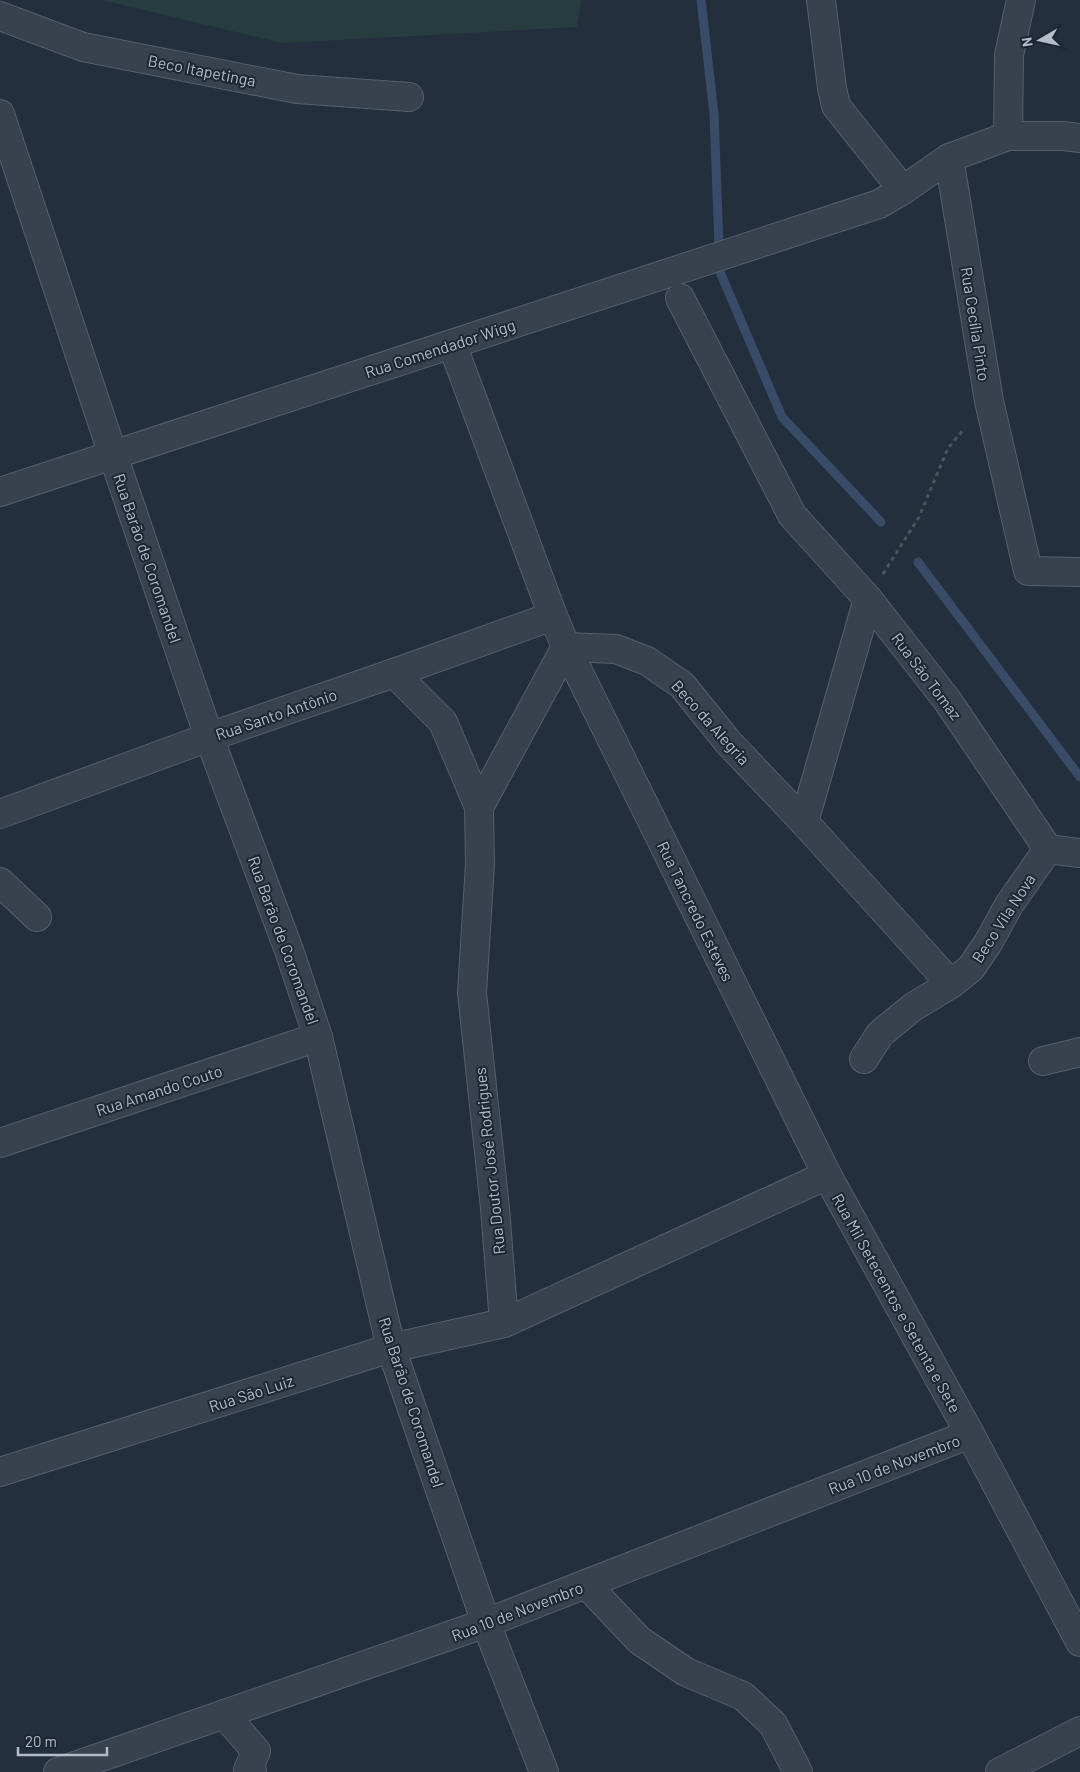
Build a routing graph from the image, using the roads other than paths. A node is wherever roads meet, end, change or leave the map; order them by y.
1 (821, 0) edge
2 (1021, 0) edge
3 (0, 16) edge
4 (410, 98) dead end
5 (0, 114) edge
6 (1008, 136) junction
7 (1080, 138) edge
8 (4, 146) edge
9 (949, 158) junction
10 (903, 190) junction
11 (680, 298) dead end
12 (452, 344) junction
13 (113, 456) junction
14 (0, 492) edge
15 (1080, 572) edge
16 (868, 599) junction
17 (553, 616) junction
18 (566, 648) junction
19 (394, 673) junction
20 (209, 737) junction
21 (479, 807) junction
22 (0, 814) edge
23 (804, 822) junction
24 (1048, 849) junction
25 (1080, 853) edge
26 (0, 882) edge
27 (37, 917) dead end
28 (951, 984) junction
29 (318, 1037) junction
30 (1080, 1052) edge
31 (864, 1059) dead end
32 (1043, 1061) dead end
33 (0, 1143) edge
34 (826, 1175) junction
35 (504, 1323) junction
36 (391, 1348) junction
37 (970, 1434) junction
38 (0, 1472) edge
39 (586, 1584) junction
40 (486, 1624) junction
41 (1080, 1642) edge
42 (224, 1714) junction
43 (1080, 1732) edge
44 (58, 1772) edge
45 (252, 1772) edge
46 (544, 1772) edge
47 (798, 1772) edge
48 (1000, 1772) edge

1 - 10 street
2 - 6 street
3 - 4 street, Beco Itapetinga
5 - 8 street, Rua Barão de Coromandel
6 - 7 street
6 - 9 street
8 - 13 street, Rua Barão de Coromandel
9 - 10 street, Rua Comendador Wigg
9 - 15 street, Rua Cecília Pinto
10 - 12 street, Rua Comendador Wigg
11 - 16 street, Rua São Tomaz
12 - 13 street, Rua Comendador Wigg
12 - 17 street, Rua Tancredo Esteves
13 - 14 street, Rua Comendador Wigg
13 - 20 street, Rua Barão de Coromandel
16 - 23 street
16 - 24 street, Rua São Tomaz
17 - 18 street, Rua Tancredo Esteves
17 - 19 street, Rua Santo Antônio
18 - 21 street
18 - 23 street, Beco da Alegria
18 - 34 street, Rua Tancredo Esteves
19 - 20 street, Rua Santo Antônio
19 - 21 street, Rua Doutor José Rodrigues
20 - 22 street, Rua Santo Antônio
20 - 29 street, Rua Barão de Coromandel
21 - 35 street, Rua Doutor José Rodrigues
23 - 28 street, Beco da Alegria
24 - 25 street
24 - 28 street, Beco Vila Nova
26 - 27 street
28 - 31 street, Beco Vila Nova
29 - 33 street, Rua Amando Couto
29 - 36 street, Rua Barão de Coromandel
30 - 32 street
34 - 35 street
34 - 37 street, Rua Mil Setecentos e Setenta e Sete
35 - 36 street, Rua São Luiz
36 - 38 street, Rua São Luiz
36 - 40 street, Rua Barão de Coromandel
37 - 39 street, Rua 10 de Novembro
37 - 41 street, Rua Mil Setecentos e Setenta e Sete
39 - 40 street, Rua 10 de Novembro
39 - 47 street
40 - 42 street, Rua 10 de Novembro
40 - 46 street, Rua Barão de Coromandel
42 - 44 street, Rua 10 de Novembro
42 - 45 street
43 - 48 street

